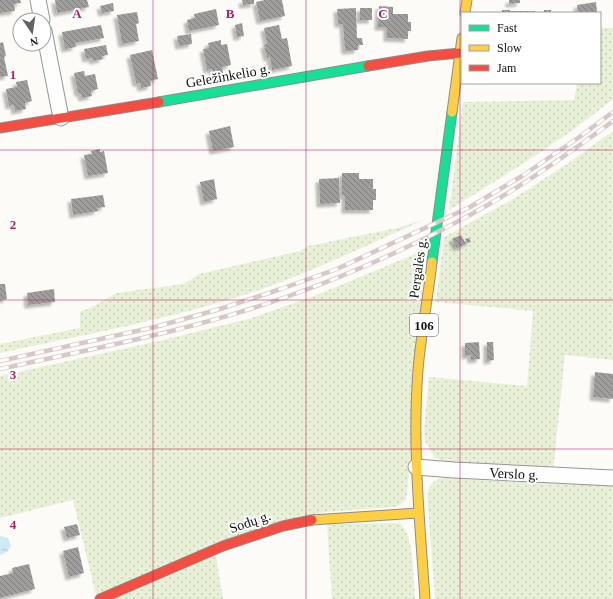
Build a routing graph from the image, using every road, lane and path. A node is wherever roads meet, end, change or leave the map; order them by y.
1 (38, 0) edge
2 (467, 0) edge
3 (40, 12) edge
4 (465, 12) edge
5 (461, 46) edge
6 (48, 52) edge
7 (460, 53) junction
8 (61, 118) junction
9 (0, 128) edge
10 (416, 467) junction
11 (613, 478) edge
12 (418, 513) junction
13 (100, 599) edge
14 (425, 599) edge

1 - 3 street
2 - 4 street
5 - 7 street, Pergalės g. / 106
6 - 8 street
7 - 8 street, Geležinkelio g.
7 - 10 street, Pergalės g. / 106
8 - 9 street, Geležinkelio g.
10 - 11 street, Verslo g.
10 - 12 street, Pergalės g. / 106
12 - 13 street, Sodų g.
12 - 14 street, Pergalės g. / 106

